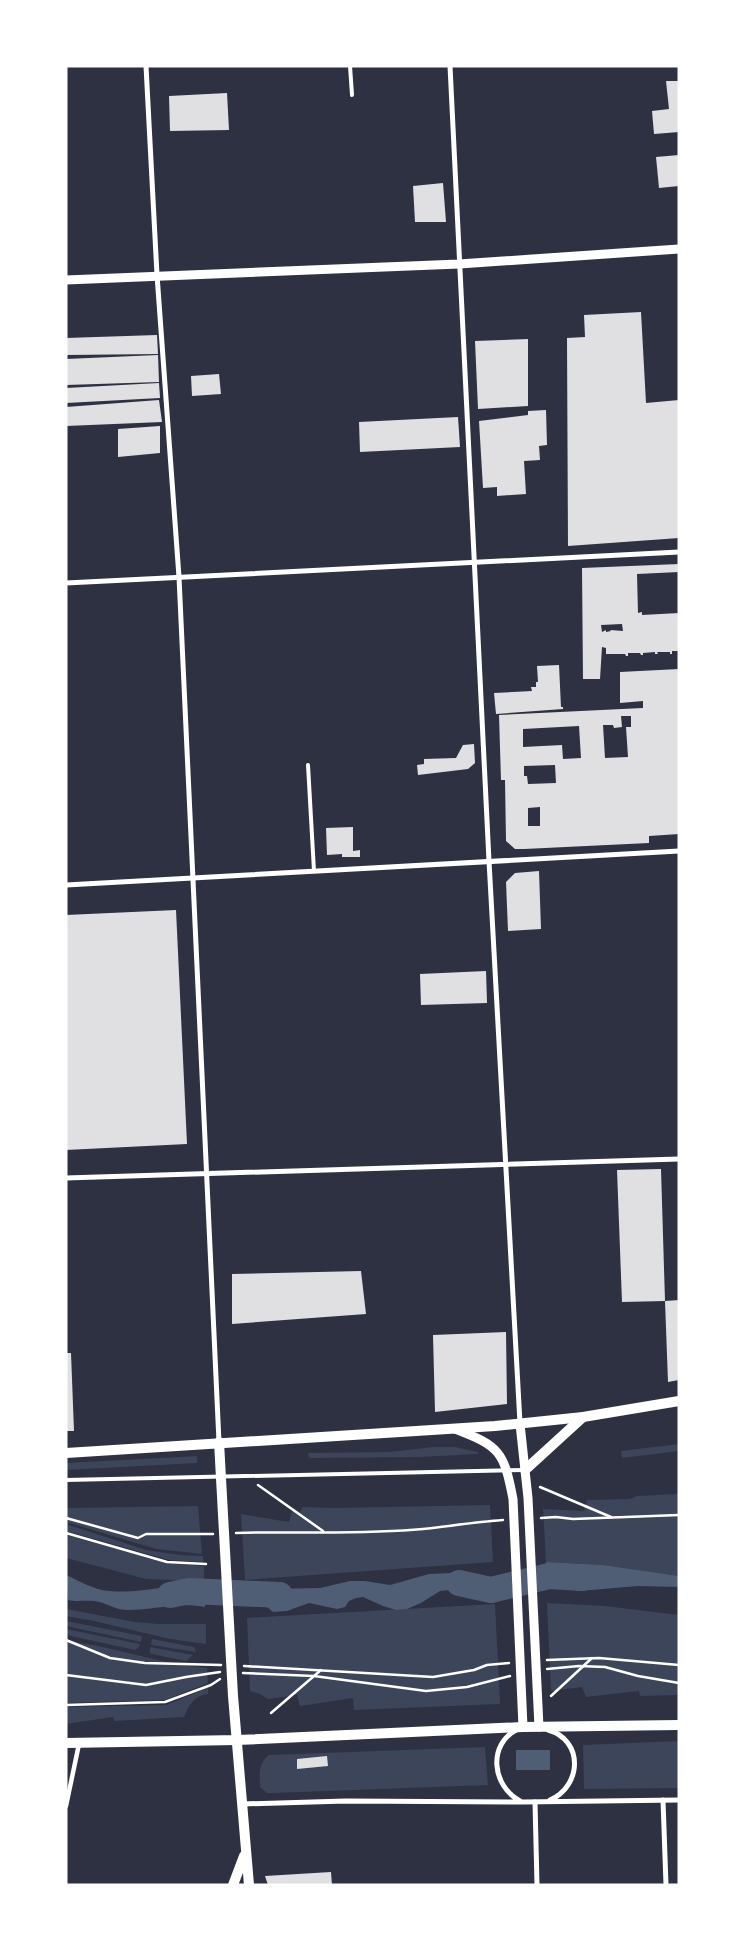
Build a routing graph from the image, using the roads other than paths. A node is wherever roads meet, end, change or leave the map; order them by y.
1 (146, 66) edge
2 (350, 66) edge
3 (450, 66) edge
4 (352, 95) dead end
5 (679, 249) edge
6 (459, 264) junction
7 (157, 275) junction
8 (66, 280) edge
9 (679, 552) edge
10 (475, 563) junction
11 (179, 577) junction
12 (66, 583) edge
13 (308, 765) dead end
14 (679, 851) edge
15 (488, 861) junction
16 (314, 871) junction
17 (194, 877) junction
18 (66, 885) edge
19 (679, 1159) edge
20 (505, 1163) junction
21 (206, 1173) junction
22 (66, 1178) edge
23 (679, 1402) edge
24 (583, 1417) junction
25 (520, 1424) junction
26 (454, 1428) junction
27 (219, 1442) junction
28 (66, 1453) edge
29 (525, 1470) junction
30 (508, 1471) junction
31 (221, 1475) junction
32 (66, 1480) edge
33 (679, 1725) edge
34 (523, 1727) junction
35 (539, 1727) junction
36 (237, 1740) junction
37 (66, 1743) edge
38 (80, 1743) junction
39 (663, 1800) junction
40 (679, 1800) edge
41 (523, 1802) junction
42 (535, 1802) junction
43 (548, 1802) junction
44 (242, 1804) junction
45 (66, 1806) edge
46 (246, 1839) junction
47 (233, 1885) edge
48 (249, 1885) edge
49 (537, 1885) edge
50 (666, 1885) edge

1 - 7 street
2 - 4 lane
3 - 6 street
5 - 6 street
6 - 7 street
6 - 10 street
7 - 8 street
7 - 11 street
9 - 10 street
10 - 11 street
10 - 15 street
11 - 12 street
11 - 17 street
13 - 16 lane
14 - 15 street
15 - 16 street
15 - 20 street
16 - 17 street
17 - 18 street
17 - 21 street
19 - 20 street
20 - 21 street
20 - 25 street
21 - 22 street
21 - 27 street
23 - 24 main road
24 - 25 main road
24 - 29 main road
25 - 26 main road
25 - 29 street
26 - 27 main road
26 - 30 street
27 - 28 main road
27 - 31 main road
29 - 30 lane
29 - 35 street
30 - 31 lane
30 - 34 street
31 - 32 lane
31 - 36 main road
33 - 35 main road
34 - 35 main road
34 - 36 main road
34 - 41 street
35 - 43 street
36 - 38 main road
36 - 44 main road
37 - 38 main road
38 - 45 street
39 - 40 street
39 - 43 street
39 - 50 street
41 - 42 street
41 - 44 street
42 - 43 street
42 - 49 street
44 - 46 main road
46 - 47 main road
46 - 48 main road

